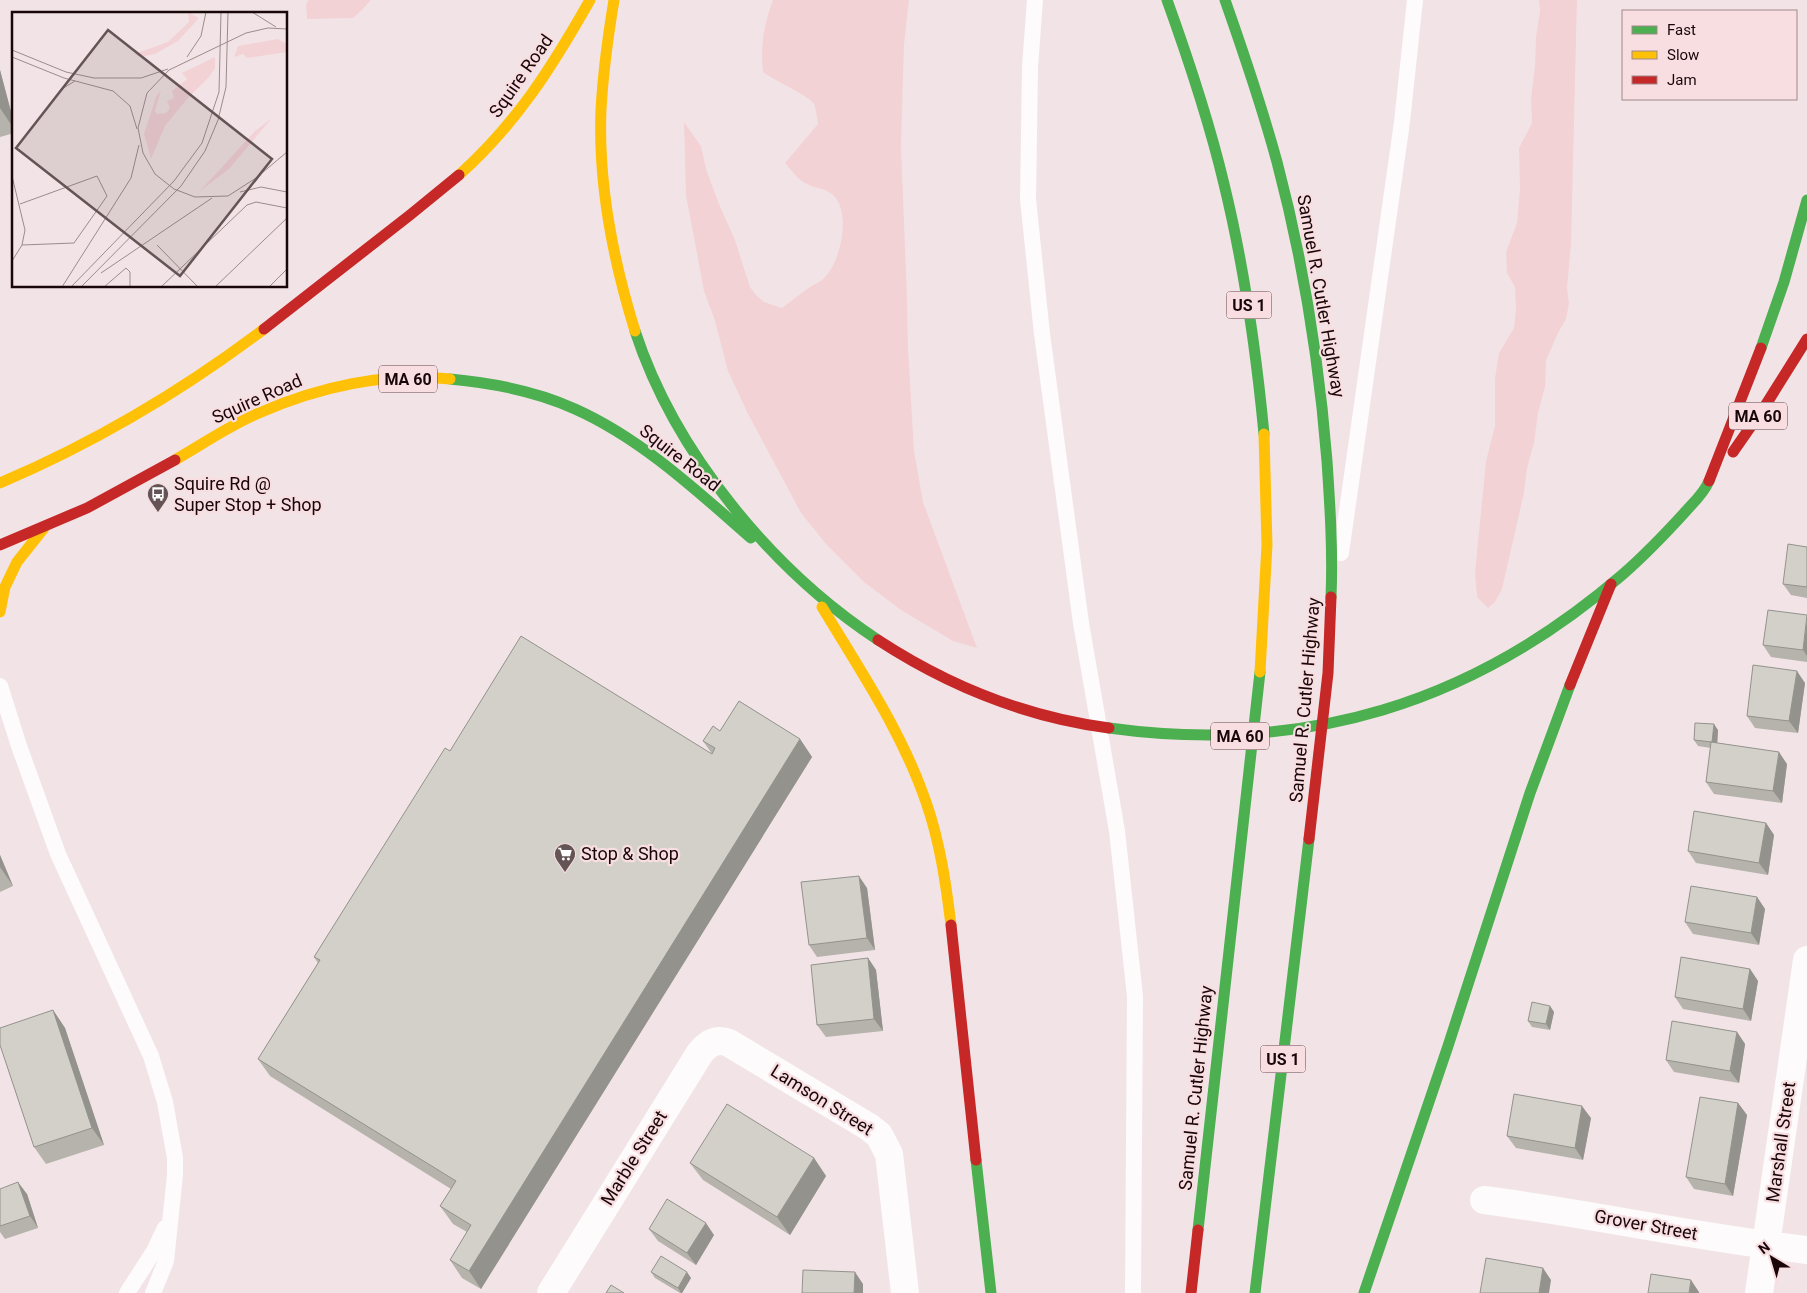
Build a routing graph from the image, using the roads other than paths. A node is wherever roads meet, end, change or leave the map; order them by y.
1 (590, 0) edge
2 (614, 0) edge
3 (1035, 0) edge
4 (1166, 0) edge
5 (1225, 0) edge
6 (1415, 0) edge
7 (1807, 200) edge
8 (1807, 339) edge
9 (0, 483) edge
10 (1705, 489) junction
11 (46, 526) junction
12 (0, 545) edge
13 (793, 572) junction
14 (1612, 582) junction
15 (814, 593) junction
16 (0, 612) edge
17 (1332, 619) junction
18 (0, 686) edge
19 (1807, 960) edge
20 (729, 1043) joint
21 (1484, 1200) dead end
22 (170, 1220) junction
23 (1766, 1246) junction
24 (1807, 1250) edge
25 (127, 1293) edge
26 (153, 1293) edge
27 (551, 1293) edge
28 (905, 1293) edge
29 (991, 1293) edge
30 (1133, 1293) edge
31 (1191, 1293) edge
32 (1256, 1293) edge
33 (1364, 1293) edge
34 (1759, 1293) edge

1 - 9 main road, Squire Road
2 - 13 main road
3 - 30 lane
4 - 31 main road, Samuel R. Cutler Highway / US 1
5 - 17 main road, Samuel R. Cutler Highway / US 1
6 - 17 lane
7 - 10 main road
8 - 10 main road, MA 60
10 - 14 main road, MA 60
11 - 12 main road, Squire Road / MA 60
11 - 13 main road, Squire Road / MA 60
11 - 16 main road
13 - 15 main road, MA 60
14 - 15 main road, MA 60
14 - 33 main road
15 - 29 main road
17 - 32 main road, Samuel R. Cutler Highway / US 1
18 - 22 lane
19 - 23 street, Marshall Street
20 - 27 street, Marble Street
20 - 28 street, Lamson Street
21 - 23 street, Grover Street
22 - 25 lane
22 - 26 lane
23 - 24 street, Grover Street
23 - 34 street, Marshall Street

